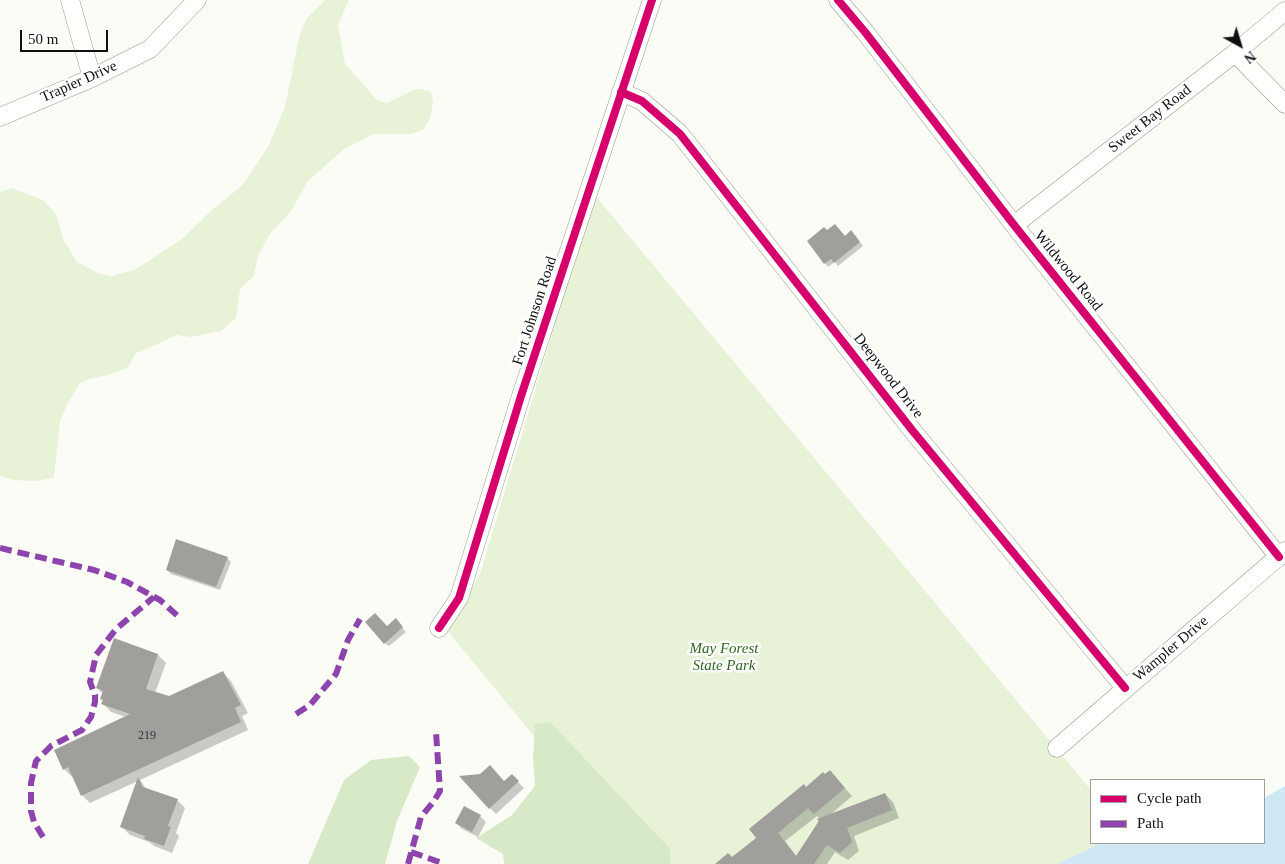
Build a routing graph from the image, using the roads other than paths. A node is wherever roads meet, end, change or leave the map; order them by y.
1 (70, 0) edge
2 (197, 0) edge
3 (652, 0) edge
4 (838, 0) edge
5 (1285, 11) edge
6 (1235, 53) junction
7 (92, 78) junction
8 (621, 92) junction
9 (1285, 104) edge
10 (0, 117) edge
11 (1014, 225) junction
12 (1282, 554) edge
13 (439, 628) dead end
14 (1125, 688) junction
15 (1057, 748) dead end

1 - 7 street
2 - 7 street, Trapier Drive
3 - 8 street, Fort Johnson Road
4 - 11 street, Wildwood Road
5 - 6 street, Sweet Bay Road
6 - 9 street
6 - 11 street, Sweet Bay Road
7 - 10 street, Trapier Drive
8 - 13 street, Fort Johnson Road
8 - 14 street, Deepwood Drive
11 - 12 street, Wildwood Road
12 - 14 street, Wampler Drive
14 - 15 street, Wampler Drive

